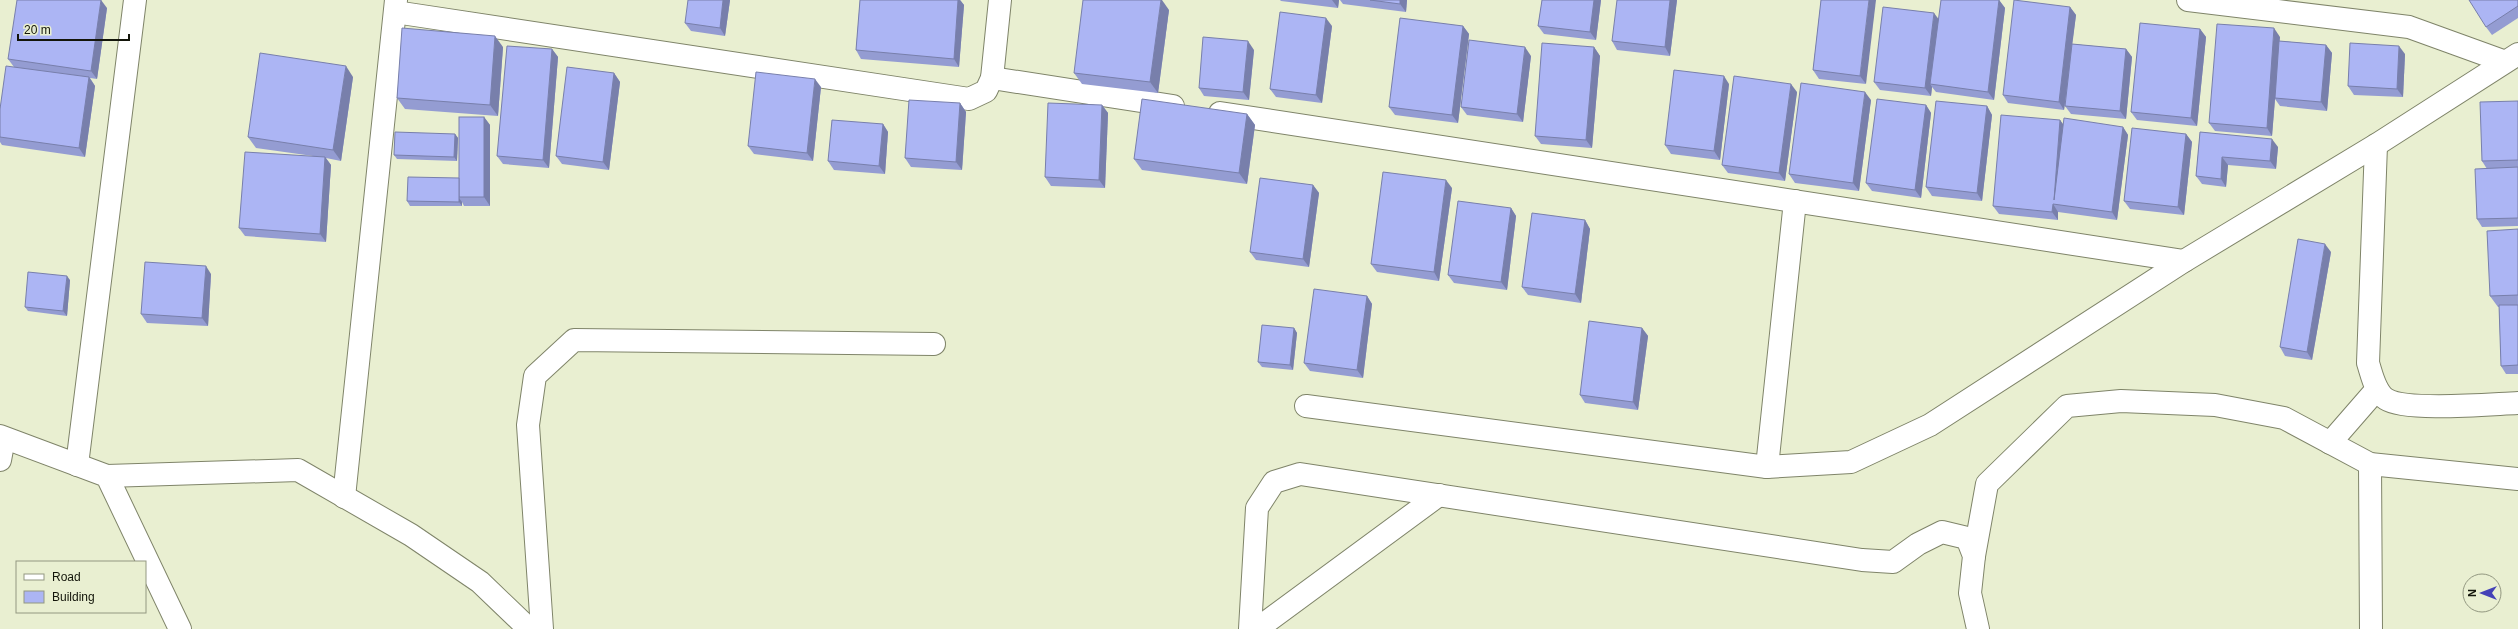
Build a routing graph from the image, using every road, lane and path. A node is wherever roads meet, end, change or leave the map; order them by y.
1 (135, 0) edge
2 (1000, 0) edge
3 (2188, 0) edge
4 (395, 6) edge
5 (2511, 58) edge
6 (992, 78) junction
7 (2376, 145) junction
8 (1795, 201) junction
9 (2184, 261) junction
10 (934, 344) dead end
11 (2377, 389) junction
12 (2518, 403) edge
13 (1306, 406) dead end
14 (2, 438) edge
15 (2330, 443) junction
16 (0, 460) edge
17 (2370, 464) junction
18 (77, 465) junction
19 (1767, 467) junction
20 (107, 476) junction
21 (2518, 479) edge
22 (1439, 495) junction
23 (344, 497) junction
24 (1974, 556) junction
25 (180, 629) edge
26 (529, 629) edge
27 (542, 629) edge
28 (1250, 629) edge
29 (1257, 629) edge
30 (1978, 629) edge
31 (2371, 629) edge

1 - 18 street
2 - 6 street
3 - 5 street
4 - 6 street
4 - 23 street
5 - 7 street
6 - 8 street
7 - 9 street
7 - 11 street
8 - 9 street
8 - 19 street
9 - 19 street
10 - 27 street
11 - 12 street
11 - 15 street
13 - 19 street
14 - 16 street
14 - 18 street
15 - 17 street
15 - 24 street
17 - 21 street
17 - 31 street
18 - 20 street
20 - 23 street
20 - 25 street
22 - 24 street
22 - 28 street
22 - 29 street
23 - 26 street
24 - 30 street

